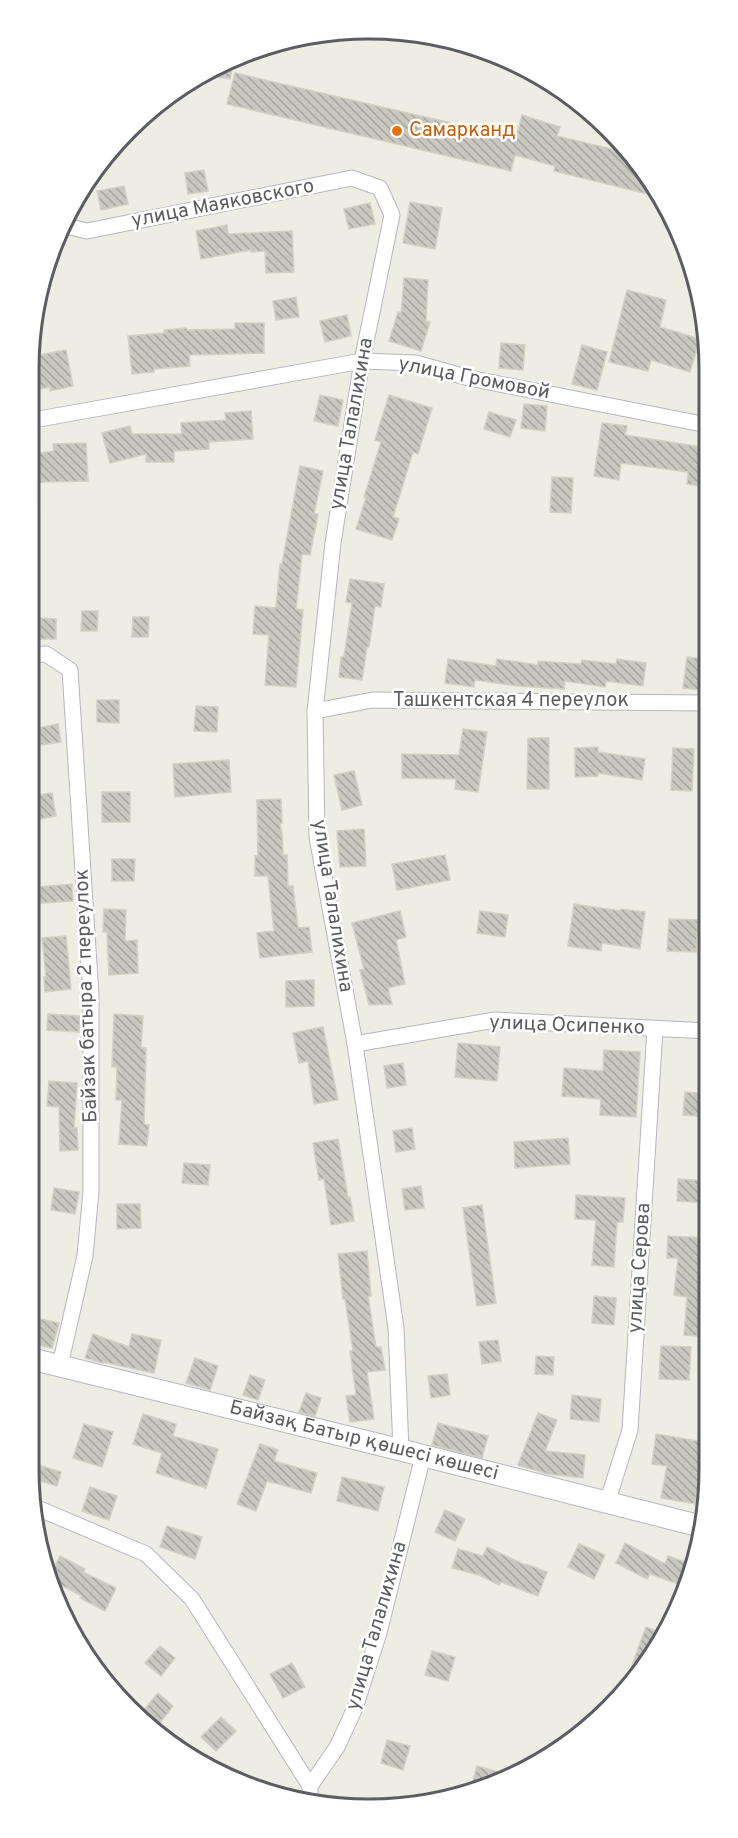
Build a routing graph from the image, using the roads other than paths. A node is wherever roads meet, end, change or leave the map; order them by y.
1 (380, 188) joint
2 (71, 227) edge
3 (362, 361) junction
4 (39, 419) edge
5 (699, 423) edge
6 (39, 654) edge
7 (699, 703) edge
8 (315, 711) junction
9 (655, 1029) junction
10 (699, 1030) edge
11 (356, 1044) junction
12 (39, 1360) edge
13 (60, 1365) junction
14 (401, 1450) junction
15 (423, 1456) junction
16 (607, 1503) junction
17 (42, 1510) edge
18 (694, 1525) edge
19 (310, 1794) edge

1 - 2 street, улица Маяковского
1 - 3 street, улица Талалихина
3 - 4 street, улица Громовой
3 - 5 street, улица Громовой
3 - 8 street, улица Талалихина
6 - 13 street, Байзак батыра 2 переулок
7 - 8 street, Ташкентская 4 переулок
8 - 11 street, улица Талалихина
9 - 10 street, улица Осипенко
9 - 11 street, улица Осипенко
9 - 16 street, улица Серова
11 - 14 street, улица Талалихина
12 - 13 main road, Байзақ Батыр қөшесі көшесі
13 - 14 main road, Байзақ Батыр қөшесі көшесі
14 - 15 main road, Байзақ Батыр қөшесі көшесі
15 - 16 main road, Байзақ Батыр қөшесі көшесі
15 - 19 street, улица Талалихина
16 - 18 main road, Байзақ Батыр қөшесі көшесі
17 - 19 street

